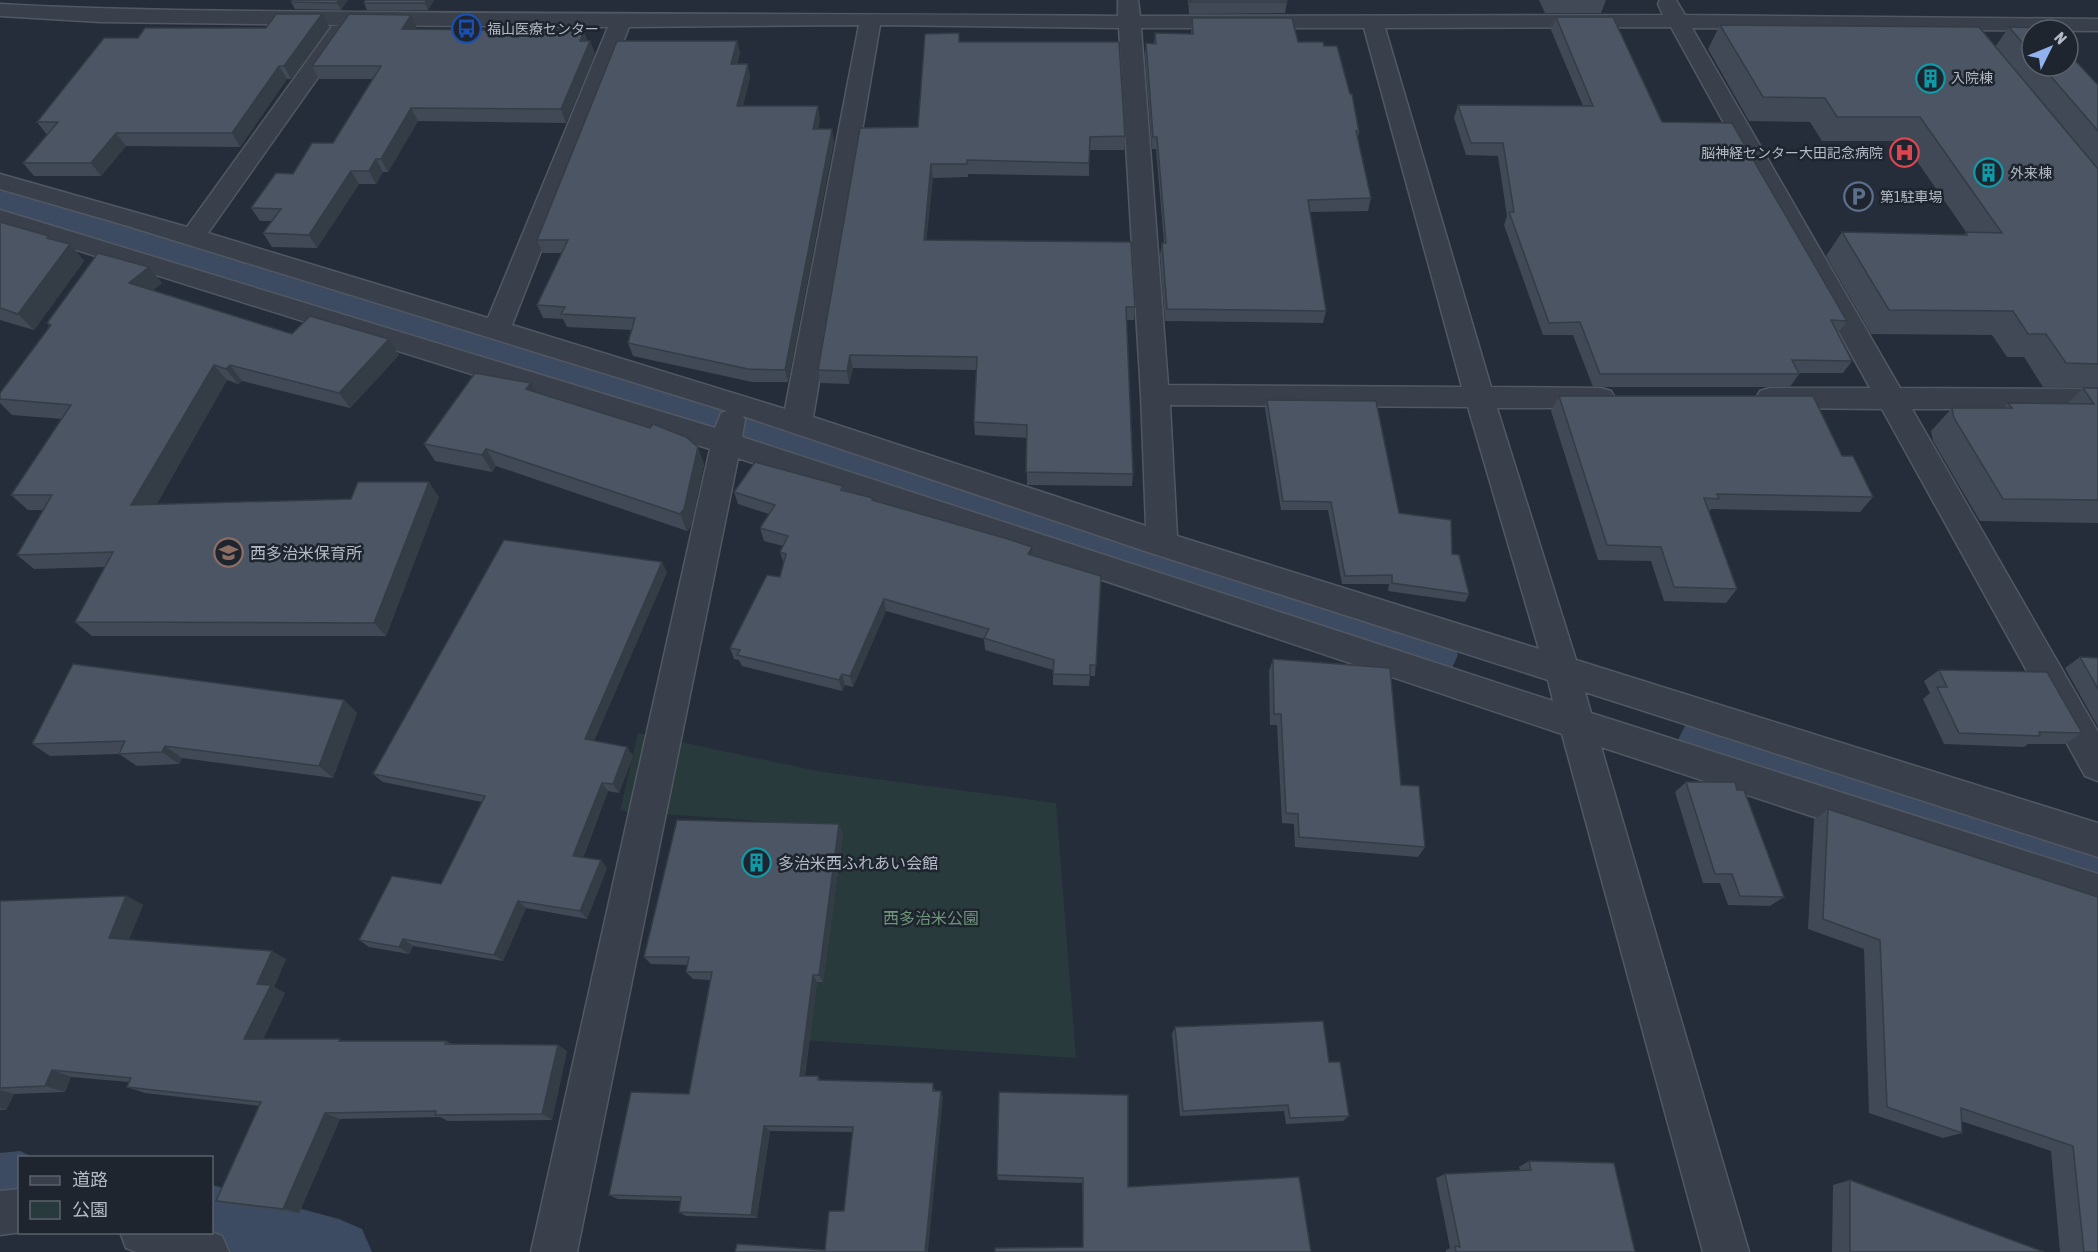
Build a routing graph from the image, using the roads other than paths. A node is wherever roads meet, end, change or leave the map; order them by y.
1 (1397, 0) edge
2 (1936, 0) edge
3 (355, 9) edge
4 (0, 10) edge
5 (1671, 10) edge
6 (1128, 11) edge
7 (871, 19) junction
8 (621, 21) junction
9 (1389, 22) junction
10 (1955, 24) junction
11 (2098, 25) edge
12 (1970, 42) edge
13 (0, 180) edge
14 (0, 218) edge
15 (192, 238) junction
16 (114, 242) junction
17 (497, 329) junction
18 (1155, 395) junction
19 (1632, 398) edge
20 (1748, 398) edge
21 (1888, 398) junction
22 (1480, 399) junction
23 (2098, 399) edge
24 (730, 423) junction
25 (797, 424) junction
26 (1162, 544) junction
27 (1562, 671) junction
28 (1575, 723) junction
29 (2098, 765) edge
30 (2098, 840) edge
31 (2098, 892) edge
32 (18, 1211) edge
33 (0, 1213) edge
34 (145, 1234) edge
35 (206, 1252) edge
36 (554, 1252) edge
37 (1726, 1252) edge

1 - 9 street
2 - 10 street
3 - 4 street
3 - 8 street
3 - 15 street
5 - 9 street
5 - 10 street
5 - 21 street
6 - 7 street
6 - 9 street
6 - 18 street
7 - 8 street
7 - 25 street
8 - 17 street
9 - 22 street
10 - 11 street
10 - 12 street
13 - 16 street
14 - 16 street
15 - 16 street
15 - 17 street
16 - 24 street
17 - 24 street
18 - 22 street
18 - 26 street
19 - 22 street
20 - 21 street
21 - 23 street
21 - 29 street
22 - 27 street
24 - 25 street
24 - 28 street
24 - 36 street
25 - 26 street
26 - 27 street
27 - 28 street
27 - 30 street
28 - 31 street
28 - 37 street
32 - 33 street
34 - 35 street

